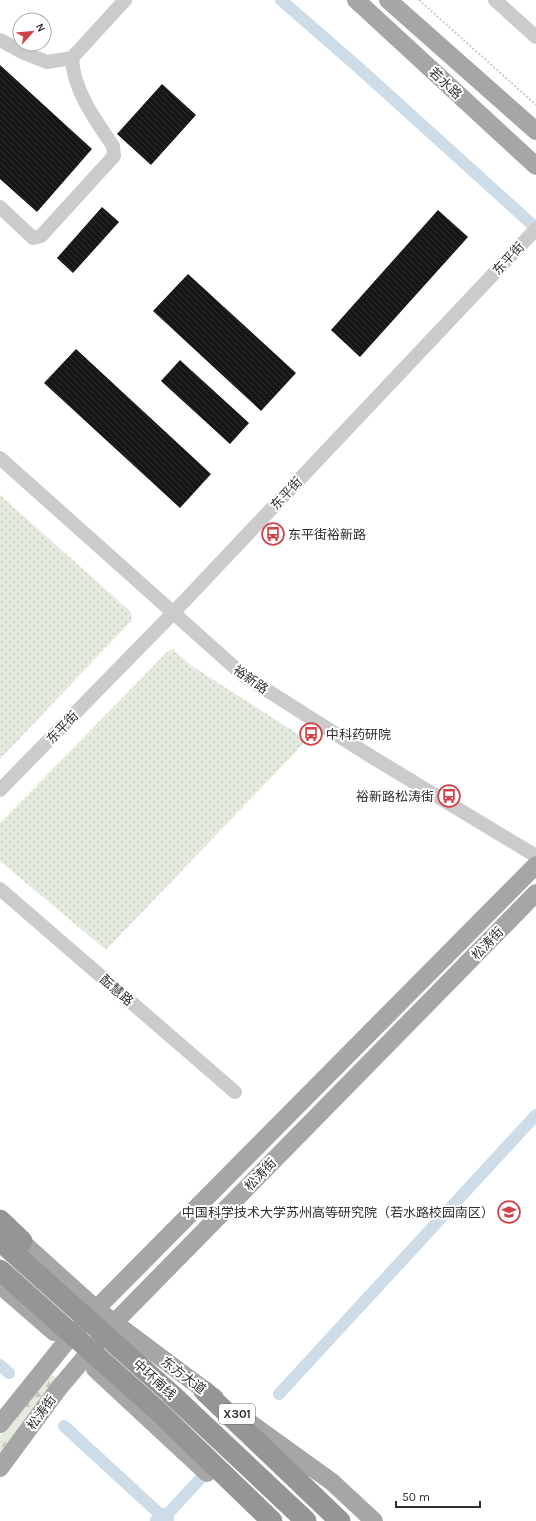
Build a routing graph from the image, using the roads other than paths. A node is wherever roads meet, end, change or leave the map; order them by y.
1 (125, 0) edge
2 (356, 0) edge
3 (388, 0) edge
4 (495, 0) edge
5 (536, 37) edge
6 (0, 40) edge
7 (72, 58) junction
8 (536, 131) edge
9 (536, 166) edge
10 (0, 207) edge
11 (536, 229) edge
12 (0, 458) edge
13 (174, 612) junction
14 (0, 790) edge
15 (536, 856) edge
16 (536, 865) edge
17 (0, 889) edge
18 (536, 893) edge
19 (234, 1092) dead end
20 (0, 1221) edge
21 (0, 1241) edge
22 (22, 1241) joint
23 (0, 1270) edge
24 (0, 1285) edge
25 (96, 1309) junction
26 (114, 1323) junction
27 (66, 1342) junction
28 (84, 1358) junction
29 (204, 1390) junction
30 (0, 1424) edge
31 (0, 1468) edge
32 (264, 1518) edge
33 (306, 1521) edge
34 (340, 1521) edge
35 (374, 1521) edge

1 - 7 street
2 - 9 main road, 若水路
3 - 8 main road, 若水路
4 - 5 street
6 - 7 street
7 - 10 street
11 - 13 street, 东平街
12 - 13 street, 裕新路
13 - 14 street, 东平街
13 - 15 street, 裕新路
16 - 25 main road, 松涛街
17 - 19 street, 酝慧路
18 - 26 main road, 松涛街
20 - 22 highway
21 - 33 highway, 中环南线, bridge
22 - 25 main road, 东方大道 / X301
23 - 32 highway, 中环南线, bridge
24 - 27 main road
25 - 26 main road, 东方大道 / X301
25 - 27 main road, 松涛街
26 - 28 main road, 松涛街
26 - 29 main road, 东方大道 / X301
27 - 28 main road
27 - 30 main road, 松涛街
28 - 31 main road, 松涛街
28 - 32 main road
29 - 34 highway
29 - 35 main road, 东方大道 / X301

